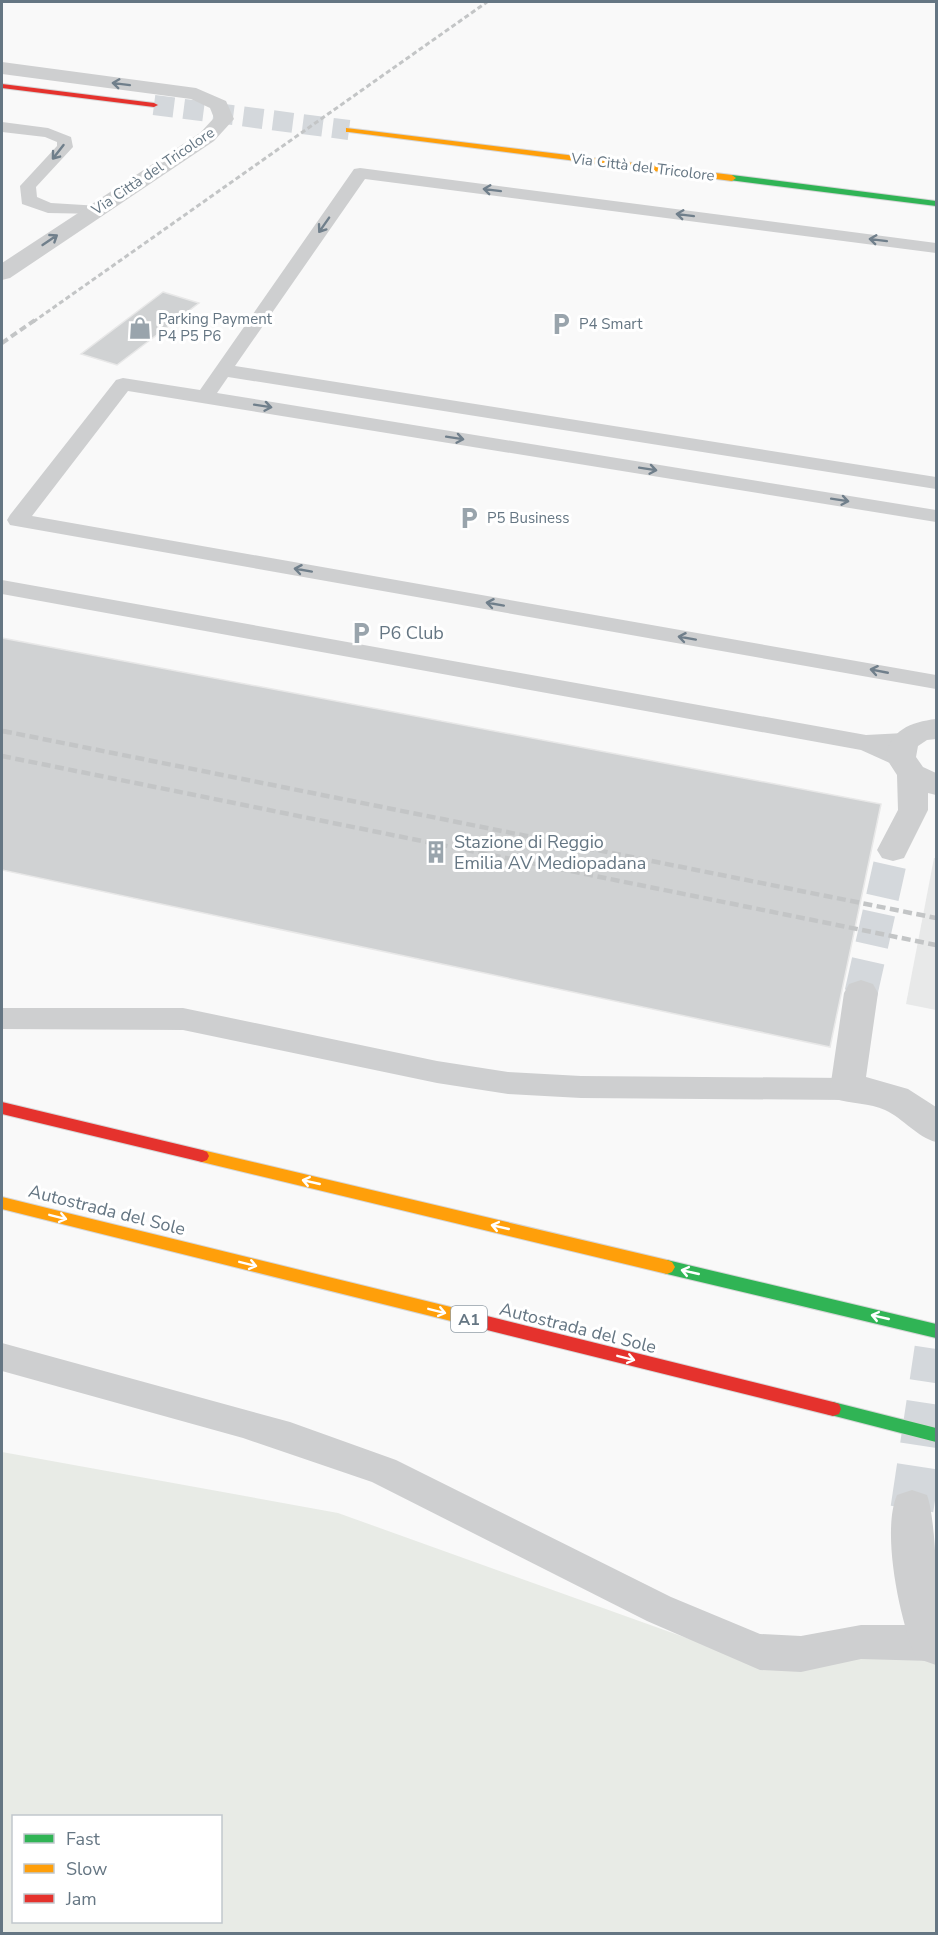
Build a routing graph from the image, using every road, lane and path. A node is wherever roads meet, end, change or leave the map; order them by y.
1 (2, 68) edge
2 (2, 86) edge
3 (154, 105) tunnel mouth
4 (2, 127) edge
5 (349, 130) tunnel mouth
6 (936, 204) edge
7 (94, 210) junction
8 (936, 248) edge
9 (2, 273) edge
10 (223, 370) junction
11 (205, 397) junction
12 (936, 483) edge
13 (936, 516) edge
14 (2, 587) edge
15 (936, 682) edge
16 (936, 729) edge
17 (913, 765) edge
18 (924, 802) edge
19 (893, 850) tunnel mouth
20 (861, 993) tunnel mouth
21 (2, 1020) edge
22 (847, 1089) junction
23 (2, 1108) edge
24 (936, 1128) edge
25 (2, 1203) edge
26 (936, 1331) edge
27 (2, 1357) edge
28 (936, 1435) edge
29 (912, 1509) tunnel mouth
30 (934, 1644) edge

7 -> 1 street, Via Città del Tricolore
2 - 3 main road
4 -> 7 lane
5 - 6 main road, Via Città del Tricolore
9 -> 7 street, Via Città del Tricolore
8 -> 10 lane
10 - 11 lane
10 - 12 lane
11 -> 13 lane
15 -> 11 lane
14 - 17 lane
16 - 17 street
17 - 18 street
18 - 19 street
20 - 22 street
21 - 22 lane
22 - 24 street
26 -> 23 main road
25 -> 28 main road, Autostrada del Sole / A1
27 - 30 lane
29 - 30 street

